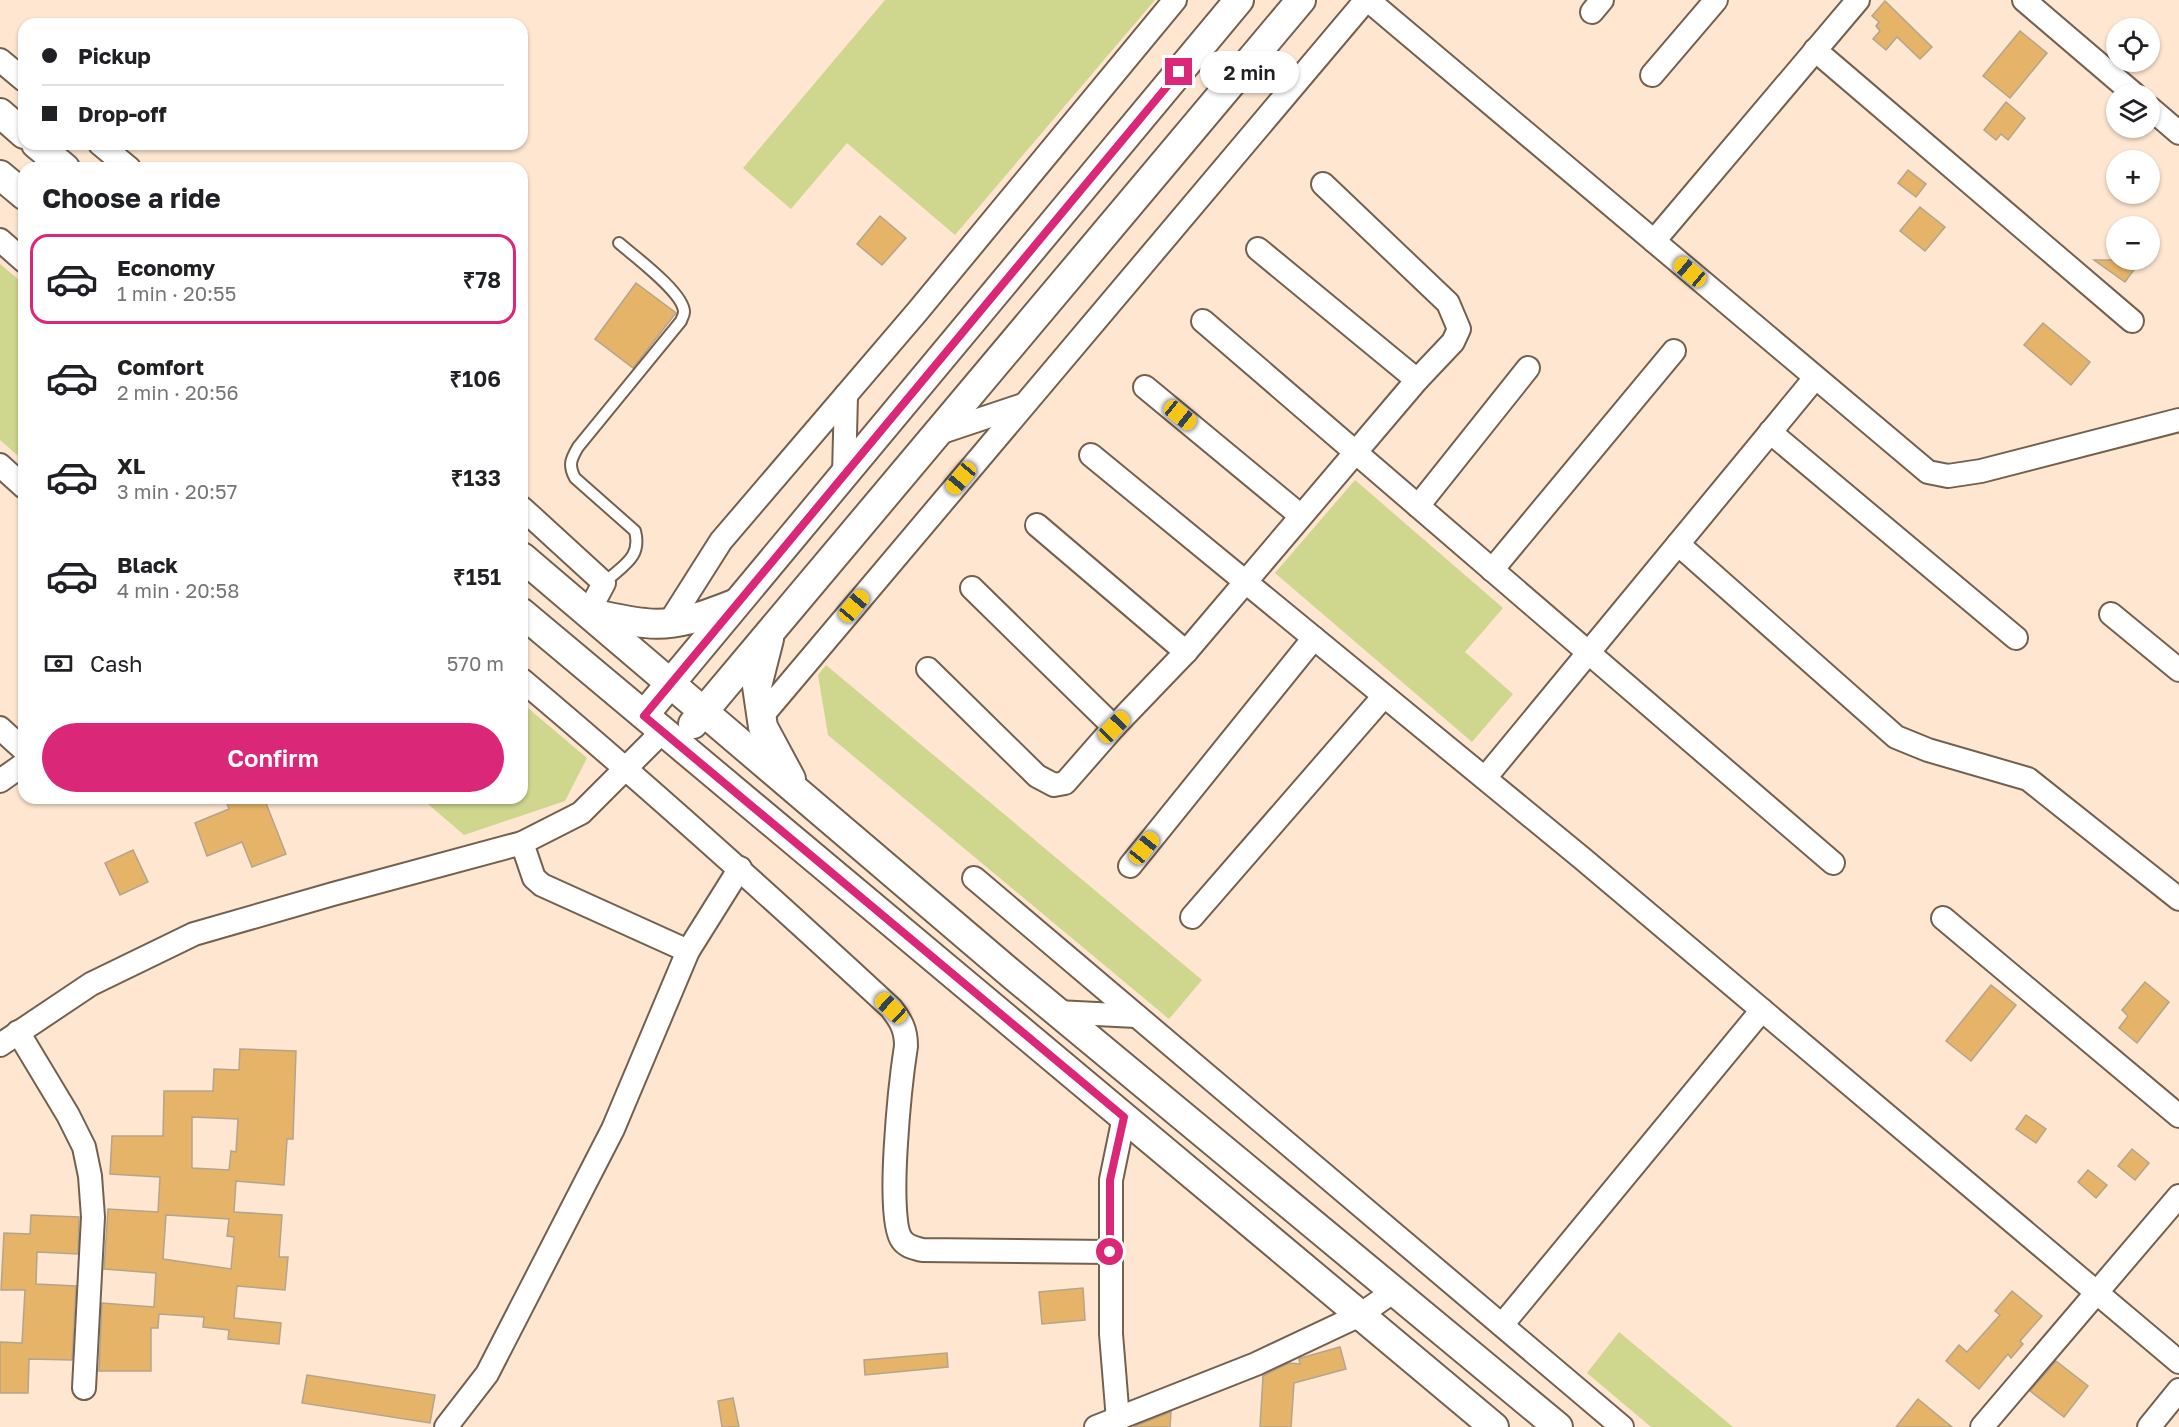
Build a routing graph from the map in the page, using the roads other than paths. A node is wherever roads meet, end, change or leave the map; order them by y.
1 (1175, 0) edge
2 (1239, 0) edge
3 (1301, 0) edge
4 (1367, 0) edge
5 (1716, 0) edge
6 (1858, 0) edge
7 (2024, 0) edge
8 (1815, 50) junction
9 (0, 60) edge
10 (18, 75) edge
11 (1652, 75) dead end
12 (2122, 84) edge
13 (0, 113) edge
14 (2160, 117) edge
15 (18, 129) edge
16 (2179, 134) edge
17 (43, 150) edge
18 (107, 150) edge
19 (58, 162) edge
20 (122, 162) edge
21 (0, 175) edge
22 (1323, 183) dead end
23 (18, 190) edge
24 (0, 240) edge
25 (1654, 242) junction
26 (619, 243) dead end
27 (1258, 249) dead end
28 (18, 256) edge
29 (1203, 321) dead end
30 (2132, 321) dead end
31 (1674, 351) dead end
32 (1528, 368) dead end
33 (1815, 378) junction
34 (1417, 380) junction
35 (1145, 387) dead end
36 (846, 395) junction
37 (1023, 405) junction
38 (2179, 420) edge
39 (1770, 432) junction
40 (939, 433) junction
41 (1356, 452) junction
42 (1090, 455) dead end
43 (0, 465) edge
44 (844, 475) junction
45 (18, 482) edge
46 (1418, 506) junction
47 (528, 513) edge
48 (1301, 516) junction
49 (1037, 525) dead end
50 (1678, 544) junction
51 (528, 562) edge
52 (1492, 570) junction
53 (1245, 581) junction
54 (604, 583) junction
55 (972, 588) dead end
56 (739, 602) junction
57 (588, 613) junction
58 (2111, 614) dead end
59 (528, 618) edge
60 (669, 623) junction
61 (771, 631) junction
62 (1314, 638) junction
63 (2016, 638) dead end
64 (1186, 652) junction
65 (1588, 652) junction
66 (928, 669) dead end
67 (2179, 670) edge
68 (671, 684) junction
69 (528, 685) edge
70 (1384, 696) junction
71 (704, 711) junction
72 (762, 716) junction
73 (1114, 727) junction
74 (0, 728) edge
75 (661, 730) junction
76 (18, 744) edge
77 (626, 767) junction
78 (18, 768) edge
79 (1485, 778) junction
80 (0, 781) edge
81 (797, 791) junction
82 (522, 843) junction
83 (1833, 862) dead end
84 (1130, 866) dead end
85 (740, 868) junction
86 (974, 878) dead end
87 (2179, 899) edge
88 (1192, 917) dead end
89 (1943, 918) dead end
90 (688, 951) junction
91 (1762, 1010) junction
92 (1057, 1012) junction
93 (1136, 1016) junction
94 (9, 1039) edge
95 (2179, 1116) edge
96 (1124, 1117) junction
97 (2179, 1196) edge
98 (1110, 1252) junction
99 (1394, 1292) junction
100 (2097, 1293) junction
101 (1360, 1315) junction
102 (1502, 1325) junction
103 (2179, 1362) edge
104 (84, 1388) dead end
105 (2179, 1390) edge
106 (1118, 1420) junction
107 (446, 1427) edge
108 (1096, 1427) edge
109 (1494, 1427) edge
110 (1558, 1427) edge
111 (1622, 1427) edge
112 (1982, 1427) edge
113 (2149, 1427) edge

1 - 36 street
2 - 44 street
3 - 40 street
4 - 25 street
4 - 37 street
5 - 11 street
6 - 8 street
7 - 12 street
8 - 25 street
8 - 30 street
9 - 10 street
13 - 15 street
14 - 16 street
17 - 19 street
18 - 20 street
21 - 23 street
22 - 34 street
24 - 28 street
25 - 33 street
26 - 54 lane
27 - 34 street
29 - 41 street
31 - 52 street
32 - 46 street
33 - 38 street
33 - 39 street
34 - 41 street
35 - 48 street
36 - 44 street
36 - 60 street
37 - 40 street
37 - 72 street
39 - 50 street
39 - 63 street
40 - 61 street
41 - 46 street
41 - 48 street
42 - 53 street
43 - 45 street
44 - 56 street
46 - 52 street
47 - 54 street
48 - 53 street
49 - 64 street
50 - 65 street
50 - 87 street
51 - 57 street
52 - 65 street
53 - 62 street
53 - 64 street
54 - 57 street
55 - 73 street
56 - 60 street
56 - 68 street
57 - 60 street
57 - 68 street
58 - 67 street
59 - 75 street
61 - 71 street
61 - 72 street
62 - 70 street
62 - 84 street
64 - 73 street
65 - 79 street
65 - 83 street
66 - 73 street
68 - 71 street
68 - 75 street
69 - 77 street
70 - 79 street
70 - 88 street
71 - 75 street
71 - 81 street
72 - 81 street
74 - 76 street
75 - 77 street
75 - 96 street
77 - 82 street
77 - 85 street
78 - 80 street
79 - 91 street
81 - 92 street
82 - 90 street
82 - 94 street
85 - 90 street
85 - 98 street
86 - 93 street
89 - 95 street
90 - 107 street
91 - 100 street
91 - 102 street
92 - 93 street
92 - 99 street
93 - 102 street
94 - 104 street
96 - 98 street
96 - 101 street
97 - 100 street
98 - 106 street
99 - 101 street
99 - 110 street
100 - 103 street
100 - 112 street
101 - 106 street
101 - 109 street
102 - 111 street
105 - 113 street
106 - 108 street

